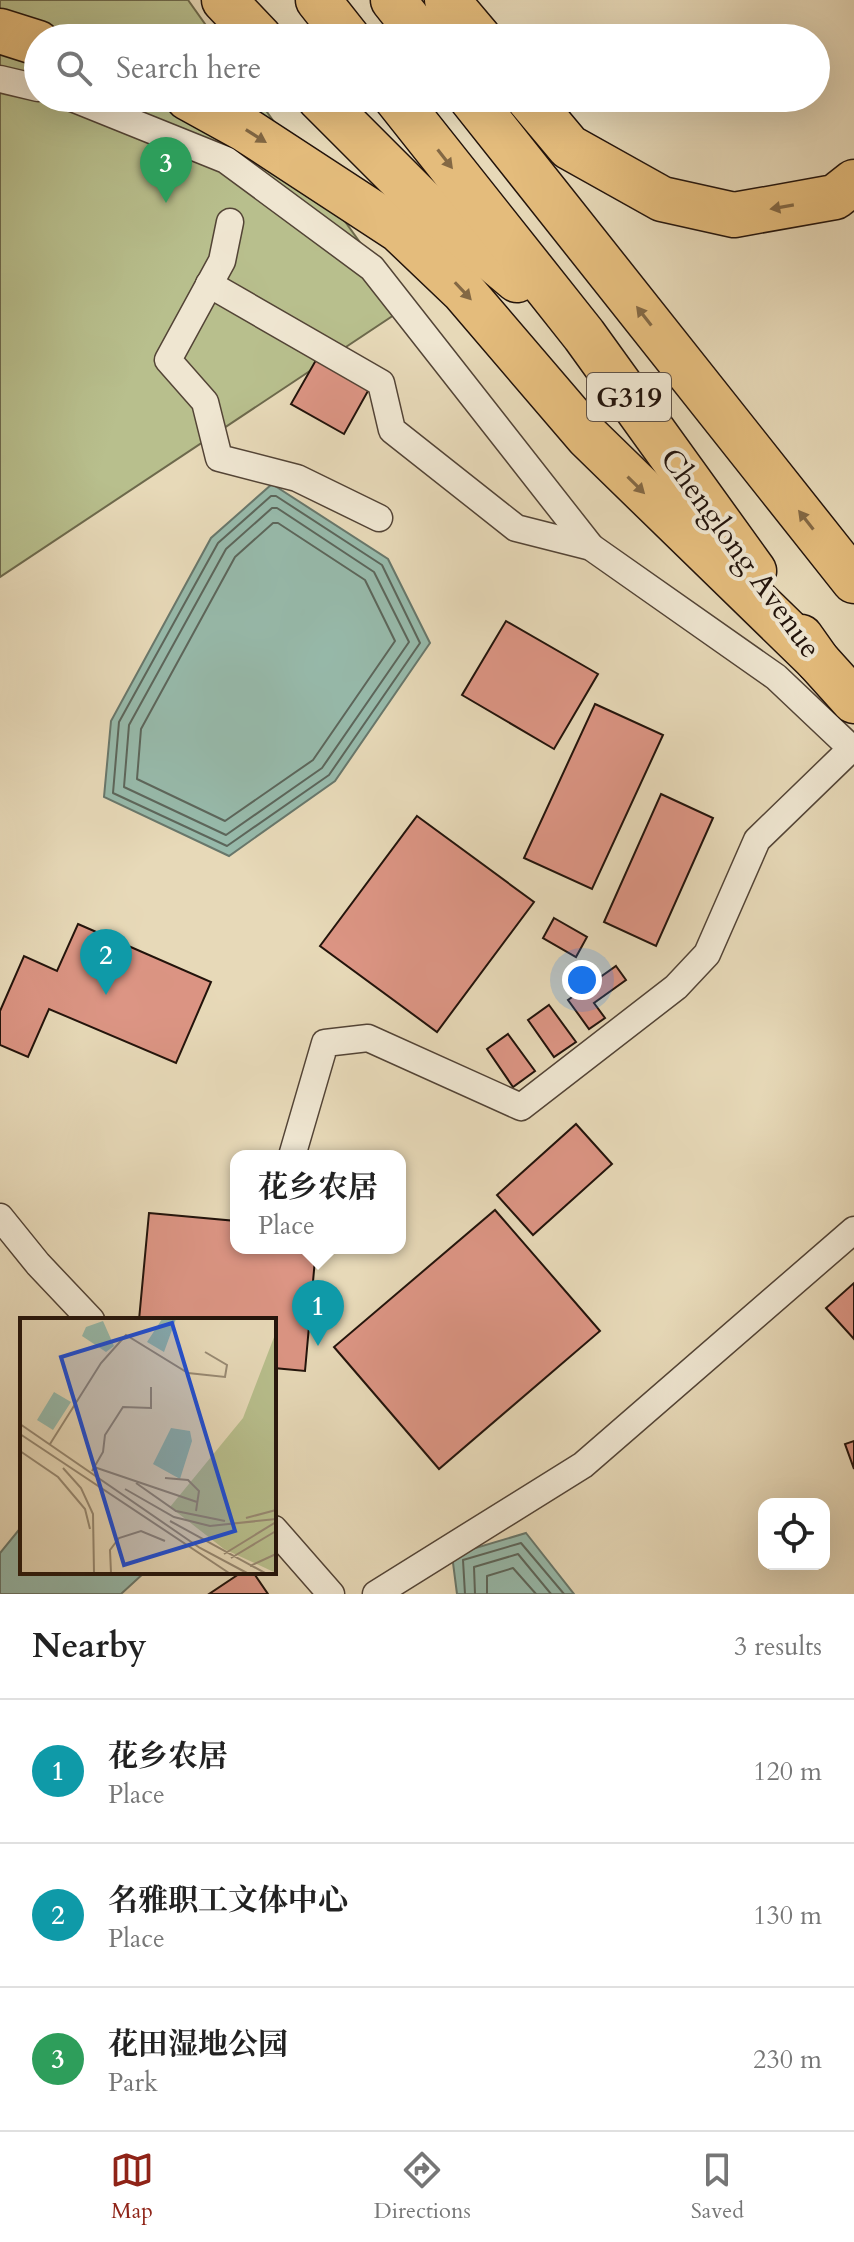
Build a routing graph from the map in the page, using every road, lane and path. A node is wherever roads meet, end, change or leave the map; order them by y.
1 (224, 0) edge
2 (318, 0) edge
3 (393, 0) edge
4 (447, 0) edge
5 (247, 24) edge
6 (337, 24) edge
7 (412, 24) edge
8 (467, 24) edge
9 (0, 31) edge
10 (24, 39) edge
11 (0, 79) edge
12 (24, 85) edge
13 (107, 112) edge
14 (213, 112) edge
15 (333, 112) edge
16 (407, 112) edge
17 (482, 112) edge
18 (540, 112) edge
19 (854, 182) edge
20 (230, 222) dead end
21 (209, 284) junction
22 (584, 335) junction
23 (379, 518) dead end
24 (591, 547) junction
25 (854, 581) edge
26 (818, 661) junction
27 (854, 701) edge
28 (853, 747) edge
29 (294, 1150) edge
30 (0, 1217) edge
31 (854, 1230) edge
32 (89, 1318) edge
33 (276, 1531) edge
34 (331, 1594) edge
35 (376, 1594) edge

1 - 5 highway
2 - 6 highway
3 - 7 highway
4 - 8 highway
9 - 10 highway
11 - 12 street
13 - 24 street
14 -> 26 highway
15 - 22 highway
16 -> 22 highway, Chenglong Avenue / G319
25 -> 17 highway, G319
19 -> 18 highway
20 - 21 street
21 - 23 street
21 - 24 street
22 - 26 highway, Chenglong Avenue / G319
24 - 28 street
26 - 27 highway, Chenglong Avenue / G319
28 - 29 street
30 - 32 street
31 - 35 street
33 - 34 street

